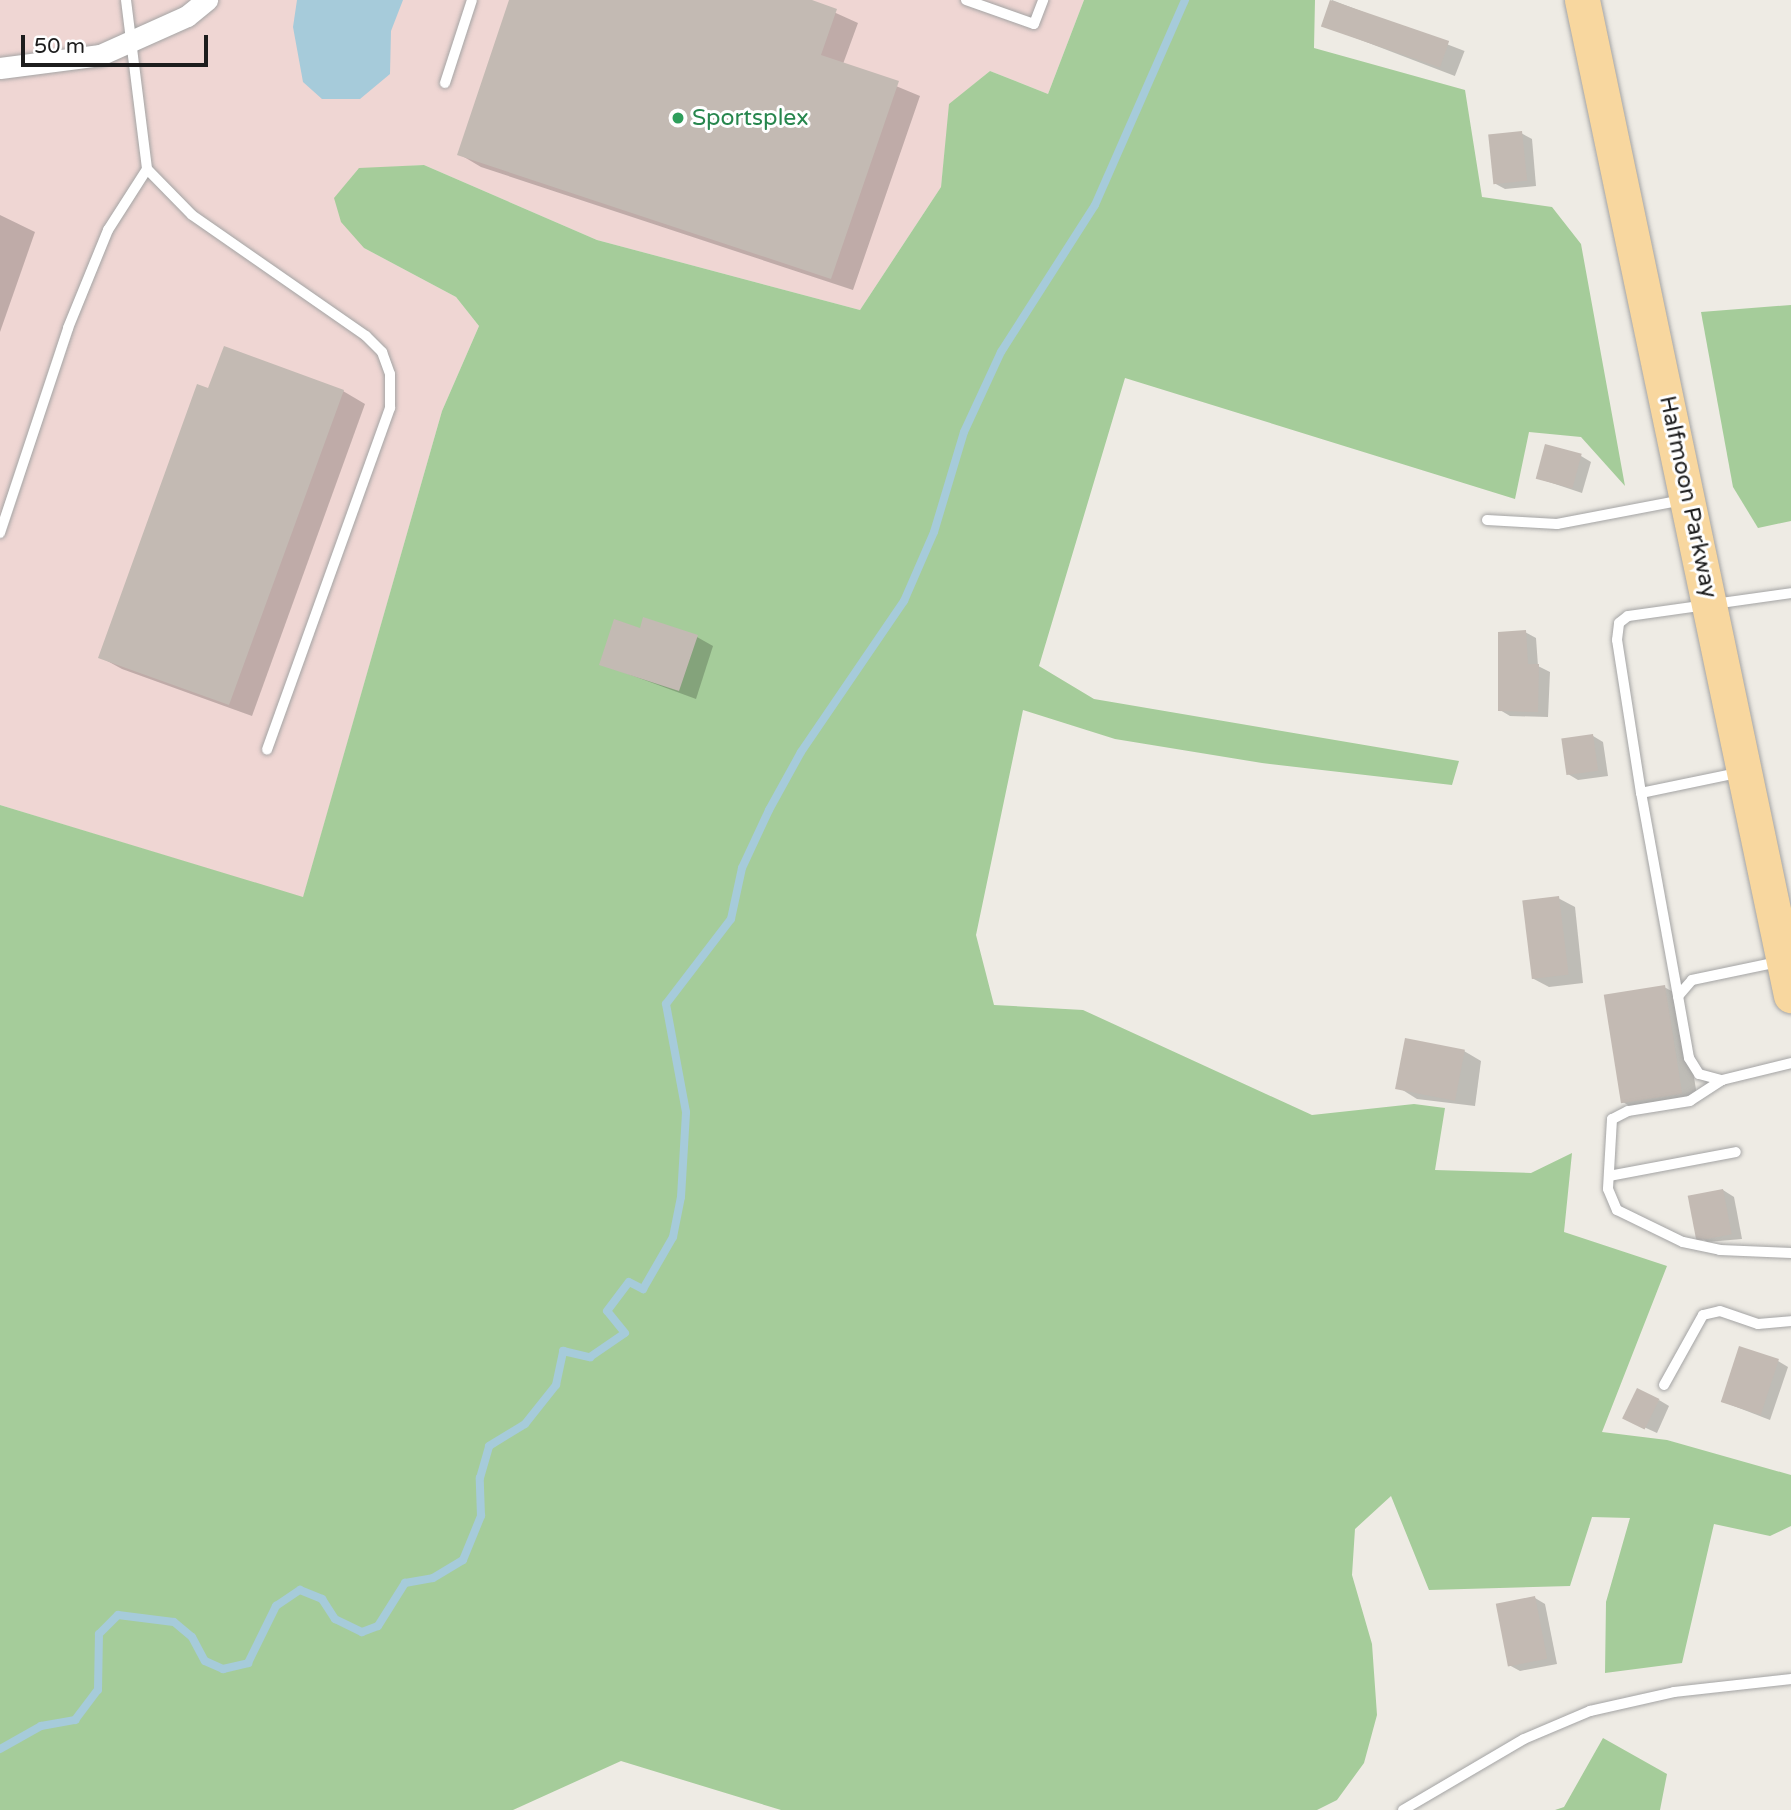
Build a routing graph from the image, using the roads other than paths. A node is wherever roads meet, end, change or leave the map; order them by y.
1 (126, 0) edge
2 (207, 0) edge
3 (472, 0) edge
4 (966, 0) edge
5 (1042, 0) edge
6 (1582, 0) edge
7 (130, 42) junction
8 (0, 68) edge
9 (445, 83) dead end
10 (146, 169) junction
11 (1689, 499) junction
12 (1487, 520) dead end
13 (0, 533) edge
14 (1791, 593) edge
15 (1710, 605) junction
16 (267, 749) dead end
17 (1745, 772) junction
18 (1642, 793) junction
19 (1784, 960) junction
20 (1791, 995) edge
21 (1678, 996) junction
22 (1791, 1063) edge
23 (1722, 1080) junction
24 (1737, 1152) dead end
25 (1609, 1176) junction
26 (1791, 1253) edge
27 (1791, 1321) edge
28 (1664, 1385) dead end
29 (1791, 1679) edge
30 (1404, 1810) edge

1 - 7 lane
2 - 7 street
3 - 9 lane
4 - 5 lane
6 - 11 main road, Halfmoon Parkway
7 - 8 street
7 - 10 lane
10 - 13 lane
10 - 16 lane
11 - 12 lane
11 - 15 main road, Halfmoon Parkway
14 - 15 lane
15 - 17 main road, Halfmoon Parkway
15 - 18 lane
17 - 18 lane
17 - 19 main road, Halfmoon Parkway
18 - 21 lane
19 - 20 main road, Halfmoon Parkway
19 - 21 lane
21 - 23 lane
22 - 23 lane
23 - 25 lane
24 - 25 lane
25 - 26 lane
27 - 28 lane
29 - 30 lane

